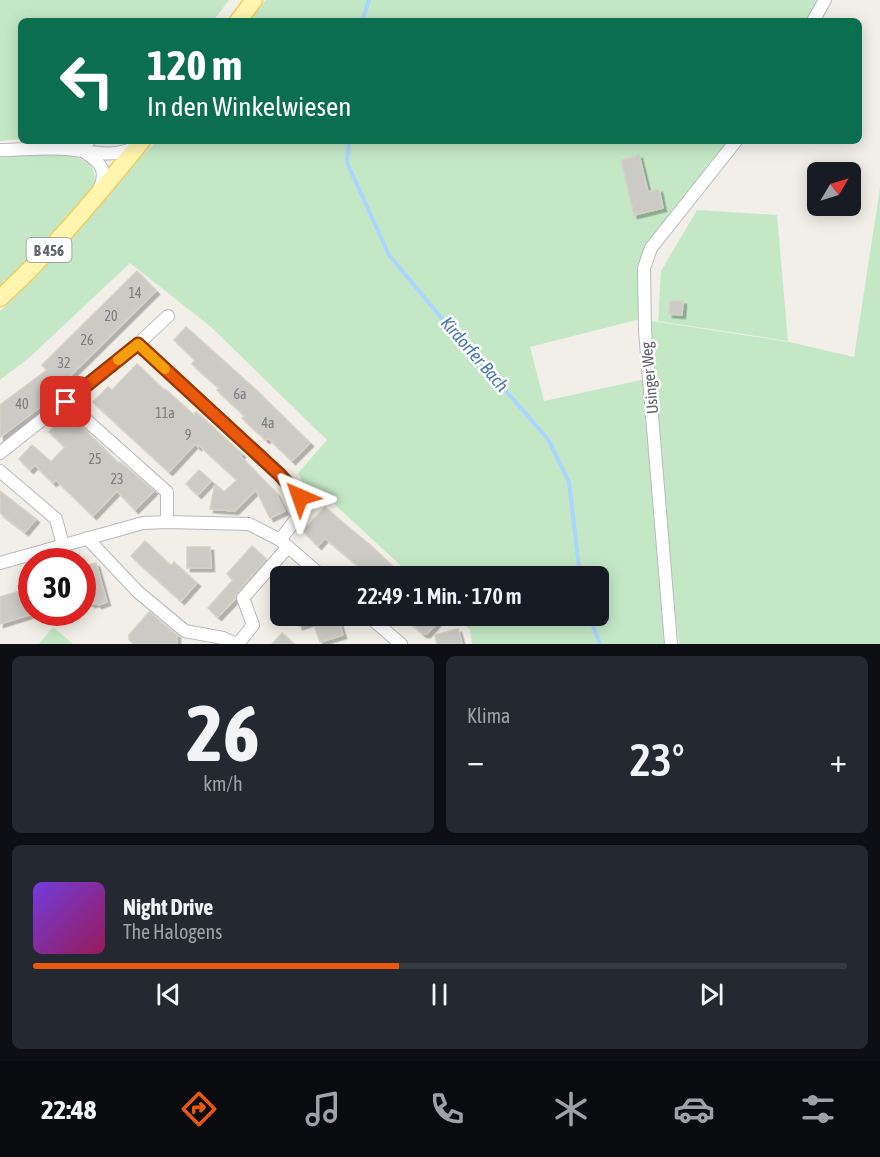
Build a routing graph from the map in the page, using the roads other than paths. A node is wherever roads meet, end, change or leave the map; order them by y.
1 (254, 0) edge
2 (825, 0) edge
3 (240, 18) edge
4 (815, 18) edge
5 (138, 144) edge
6 (140, 144) edge
7 (734, 144) edge
8 (87, 147) edge
9 (0, 150) edge
10 (96, 198) junction
11 (0, 298) edge
12 (168, 316) dead end
13 (138, 344) junction
14 (66, 402) junction
15 (0, 453) edge
16 (0, 471) edge
17 (168, 522) junction
18 (87, 538) junction
19 (284, 543) junction
20 (63, 545) junction
21 (0, 563) edge
22 (310, 566) edge
23 (380, 626) edge
24 (237, 644) edge
25 (400, 644) edge
26 (671, 644) edge

1 - 3 main road
2 - 4 street
5 - 8 street
6 - 10 main road, B 456
7 - 26 street, Usinger Weg
8 - 9 street
8 - 10 street
10 - 11 main road, B 456
12 - 13 street
13 - 14 street
13 - 19 street
14 - 15 street
14 - 17 street
16 - 20 street
17 - 18 street
17 - 19 street
18 - 20 street
18 - 24 street
19 - 22 street
19 - 24 street
20 - 21 street
23 - 25 street

